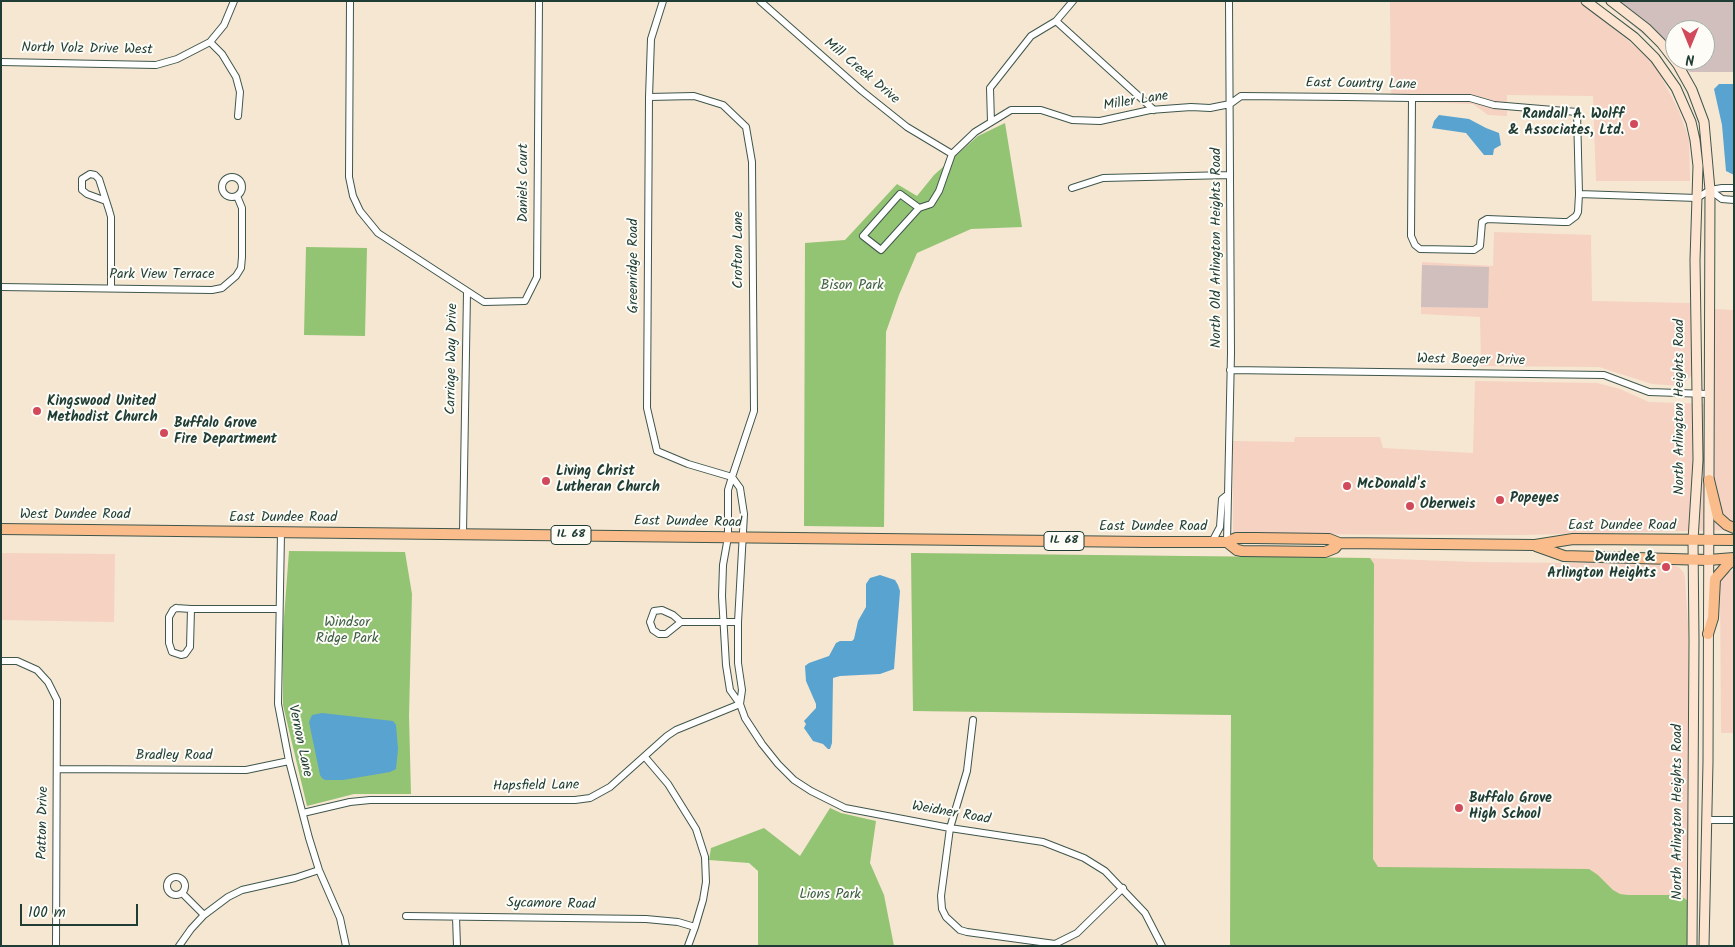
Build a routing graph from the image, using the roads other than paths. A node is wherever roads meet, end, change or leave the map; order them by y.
1 (234, 1) edge
2 (350, 1) edge
3 (539, 1) edge
4 (663, 1) edge
5 (760, 1) edge
6 (1073, 1) edge
7 (1229, 1) edge
8 (1586, 1) edge
9 (1611, 1) edge
10 (1056, 21) junction
11 (210, 42) junction
12 (1, 62) edge
13 (649, 97) junction
14 (1412, 98) junction
15 (1230, 104) junction
16 (1154, 110) junction
17 (238, 116) dead end
18 (991, 122) junction
19 (952, 154) junction
20 (1230, 175) junction
21 (1072, 188) dead end
22 (1734, 188) edge
23 (1710, 190) junction
24 (1579, 194) junction
25 (237, 196) dead end
26 (1697, 198) junction
27 (1734, 200) edge
28 (106, 201) junction
29 (919, 208) junction
30 (1, 287) edge
31 (111, 288) junction
32 (467, 292) junction
33 (1230, 370) junction
34 (1696, 394) junction
35 (1708, 394) junction
36 (732, 478) junction
37 (1709, 480) junction
38 (1227, 495) junction
39 (1734, 528) edge
40 (1, 529) edge
41 (148, 530) joint
42 (281, 532) junction
43 (463, 533) junction
44 (728, 537) junction
45 (743, 537) junction
46 (1693, 540) junction
47 (1709, 540) junction
48 (1734, 540) edge
49 (1212, 542) junction
50 (1227, 542) junction
51 (1535, 545) junction
52 (1693, 559) junction
53 (1734, 559) edge
54 (1708, 560) junction
55 (191, 609) junction
56 (278, 609) junction
57 (681, 622) junction
58 (723, 622) junction
59 (738, 622) junction
60 (1708, 634) junction
61 (1, 661) edge
62 (740, 704) junction
63 (974, 720) dead end
64 (645, 757) junction
65 (289, 761) junction
66 (58, 769) junction
67 (303, 813) junction
68 (1706, 820) junction
69 (1734, 820) edge
70 (950, 828) junction
71 (319, 870) junction
72 (1123, 888) junction
73 (182, 893) dead end
74 (204, 915) junction
75 (406, 916) dead end
76 (456, 917) junction
77 (696, 927) junction
78 (56, 946) edge
79 (179, 946) edge
80 (346, 946) edge
81 (457, 946) edge
82 (688, 946) edge
83 (1162, 946) edge
84 (1692, 946) edge
85 (1704, 946) edge

1 - 11 street, North Volz Drive West
2 - 32 street, Carriage Way Drive
3 - 32 street, Daniels Court
4 - 13 street, Greenridge Road
5 - 19 street, Mill Creek Drive
6 - 10 street
7 - 15 street, North Old Arlington Heights Road
8 - 26 main road, North Arlington Heights Road
9 - 23 main road, North Arlington Heights Road
10 - 16 street
10 - 18 street
11 - 12 street, North Volz Drive West
11 - 17 street
13 - 36 street, Greenridge Road
13 - 36 street, Crofton Lane
14 - 15 street, East Country Lane
14 - 24 street, East Country Lane
14 - 24 street
15 - 16 street, Miller Lane
15 - 20 street, North Old Arlington Heights Road
16 - 18 street, Miller Lane
18 - 19 street, Miller Lane
19 - 29 street, Miller Lane
20 - 21 street
20 - 33 street, North Old Arlington Heights Road
22 - 23 street
23 - 26 street
23 - 27 street
23 - 35 main road, North Arlington Heights Road
24 - 26 street
25 - 31 street, Park View Terrace
26 - 34 main road, North Arlington Heights Road
28 - 28 street
28 - 31 street
29 - 29 street
30 - 31 street, Park View Terrace
32 - 43 street, Carriage Way Drive
33 - 34 street, West Boeger Drive
33 - 38 street, North Old Arlington Heights Road
34 - 35 street, West Boeger Drive
34 - 46 main road, North Arlington Heights Road
35 - 37 main road, North Arlington Heights Road
36 - 44 street, Crofton Lane
36 - 45 street
37 - 39 main road
37 - 47 main road, North Arlington Heights Road
38 - 49 street, North Old Arlington Heights Road
38 - 50 street, North Old Arlington Heights Road
40 - 41 main road, West Dundee Road / IL 68
41 - 42 main road, East Dundee Road / IL 68
42 - 43 main road, East Dundee Road / IL 68
42 - 56 street, Vernon Lane
43 - 44 main road, East Dundee Road / IL 68
44 - 45 main road, East Dundee Road / IL 68
44 - 58 street, Weidner Road
45 - 49 main road, East Dundee Road / IL 68
45 - 59 street, Weidner Road
46 - 47 main road, East Dundee Road / IL 68
46 - 51 main road, East Dundee Road / IL 68
46 - 52 main road, North Arlington Heights Road
47 - 48 main road, IL 68
47 - 54 main road, North Arlington Heights Road
49 - 50 main road, East Dundee Road / IL 68
50 - 51 main road, East Dundee Road / IL 68
51 - 52 main road, East Dundee Road / IL 68
52 - 54 main road, East Dundee Road / IL 68
52 - 84 main road, North Arlington Heights Road
53 - 54 main road, IL 68
53 - 60 main road
54 - 60 main road, North Arlington Heights Road
55 - 55 street
55 - 56 street
56 - 65 street, Vernon Lane
57 - 57 street
57 - 58 street
58 - 59 street
58 - 62 street, Weidner Road
59 - 62 street, Weidner Road
60 - 68 main road, North Arlington Heights Road
61 - 66 street, Patton Drive
62 - 64 street, Hapsfield Lane
62 - 70 street, Weidner Road
63 - 70 street
64 - 67 street, Hapsfield Lane
64 - 77 street
65 - 66 street, Bradley Road
65 - 67 street, Vernon Lane
66 - 78 street, Patton Drive
67 - 71 street, Vernon Lane
68 - 69 street
68 - 85 main road, North Arlington Heights Road
70 - 72 street, Weidner Road
70 - 72 street
71 - 74 street
71 - 80 street, Vernon Lane
72 - 83 street, Weidner Road
73 - 74 street
74 - 79 street
75 - 76 street, Sycamore Road
76 - 77 street, Sycamore Road
76 - 81 street
77 - 82 street

